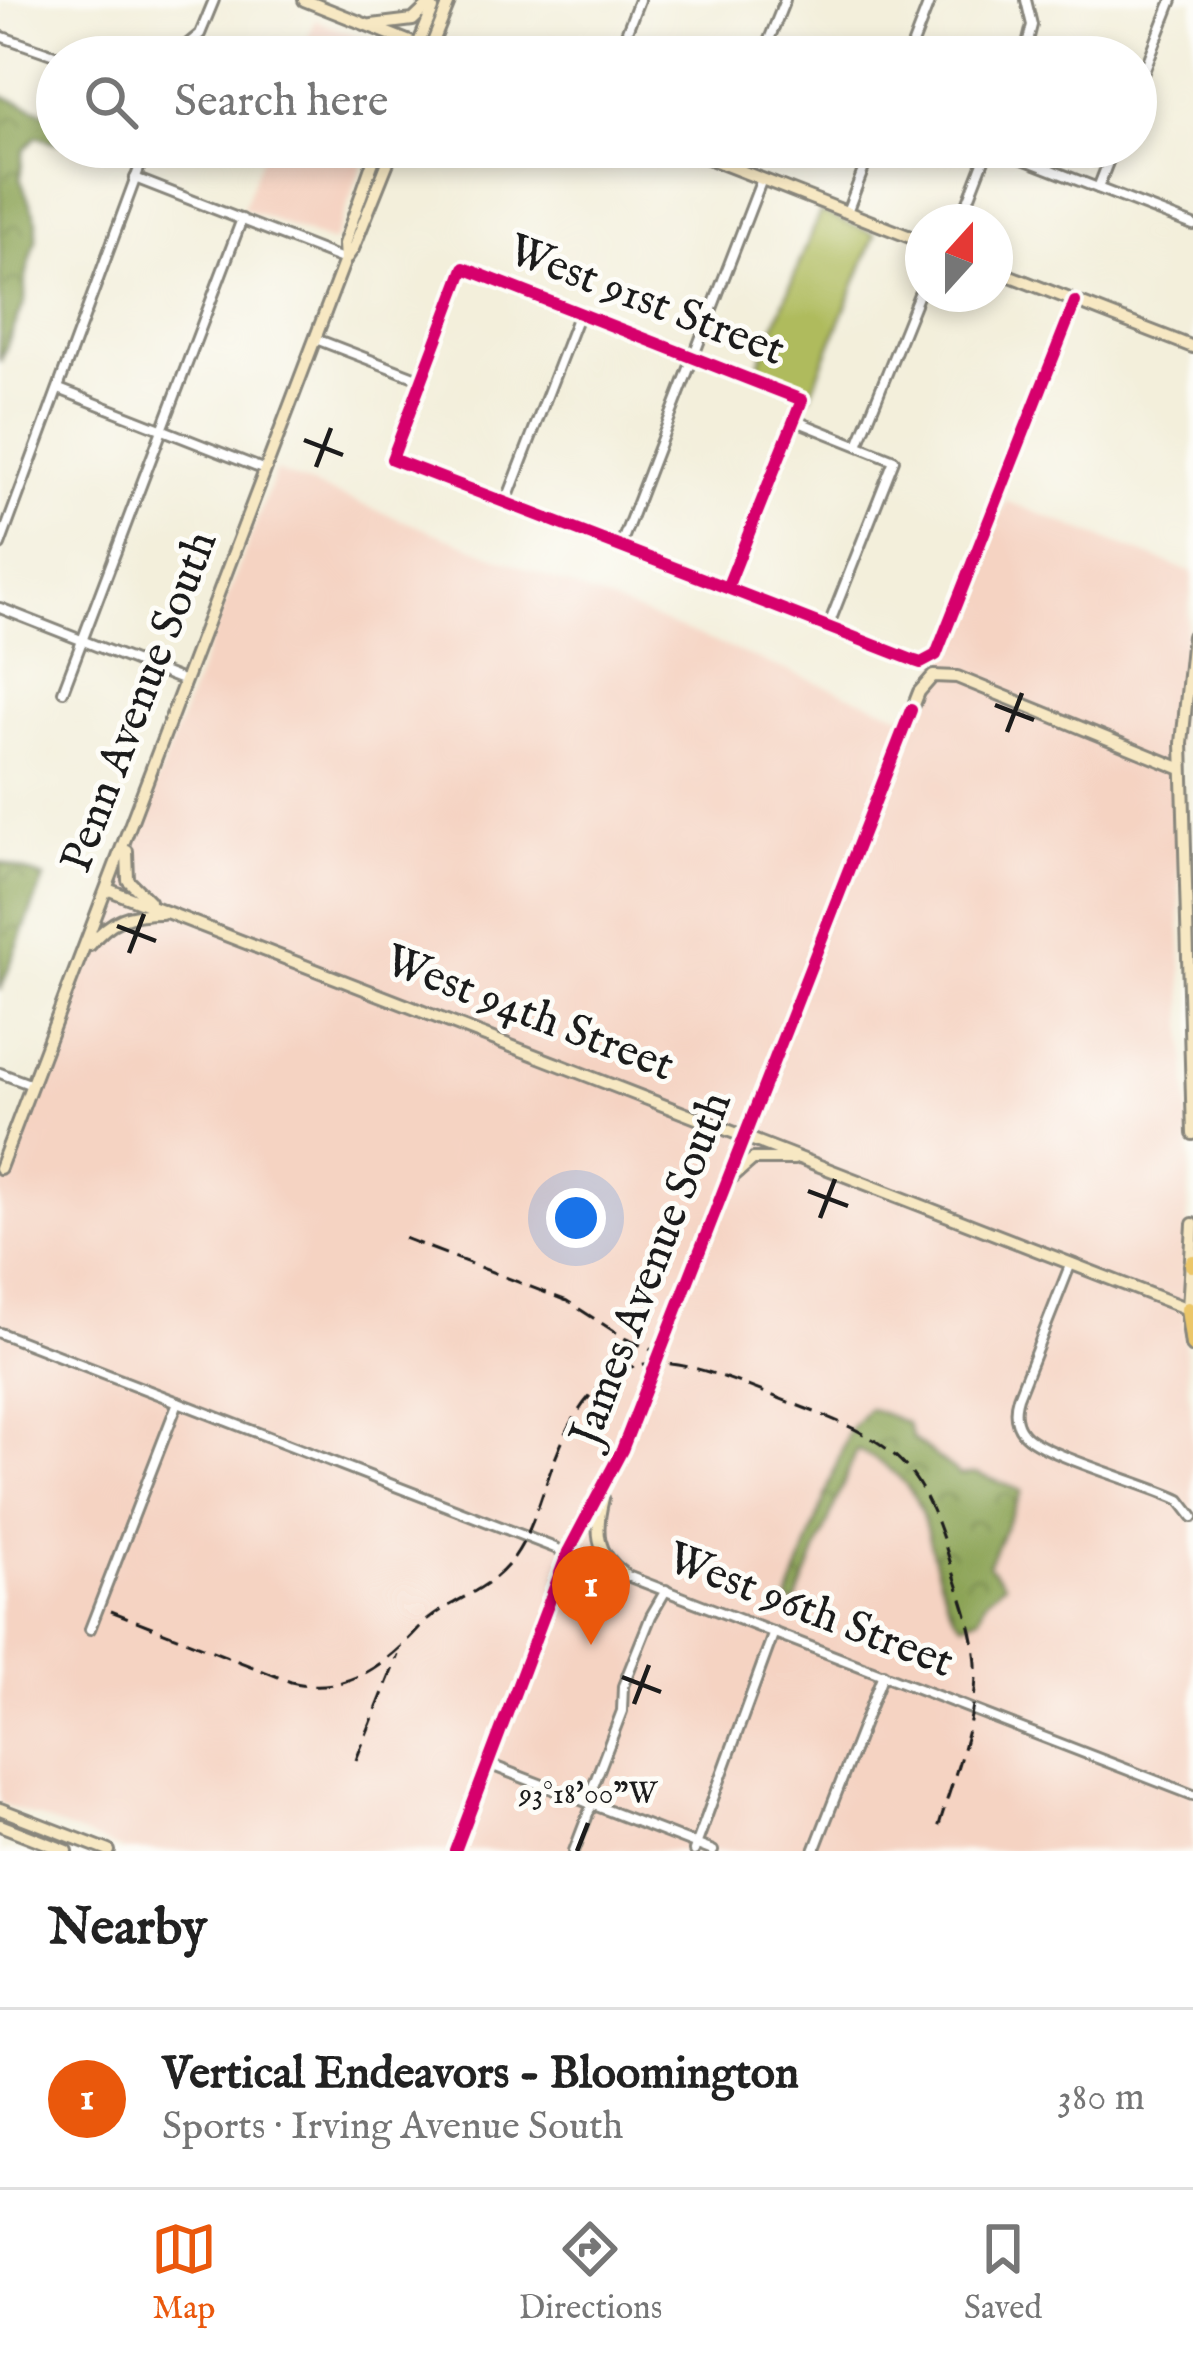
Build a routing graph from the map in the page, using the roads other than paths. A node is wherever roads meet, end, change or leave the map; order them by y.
1 (214, 0) edge
2 (304, 0) edge
3 (435, 0) edge
4 (449, 0) edge
5 (639, 0) edge
6 (784, 0) edge
7 (930, 0) edge
8 (1026, 0) edge
9 (1172, 0) edge
10 (325, 4) edge
11 (368, 26) junction
12 (0, 36) edge
13 (198, 36) edge
14 (389, 36) edge
15 (428, 36) edge
16 (433, 36) edge
17 (625, 36) edge
18 (770, 36) edge
19 (916, 36) edge
20 (1029, 36) edge
21 (1157, 38) edge
22 (36, 49) edge
23 (140, 168) edge
24 (371, 168) edge
25 (386, 168) edge
26 (743, 168) edge
27 (864, 168) edge
28 (982, 168) edge
29 (1045, 168) edge
30 (1106, 168) edge
31 (136, 178) junction
32 (763, 179) junction
33 (1098, 188) junction
34 (967, 204) edge
35 (847, 212) junction
36 (242, 219) junction
37 (1193, 225) edge
38 (905, 235) edge
39 (345, 260) junction
40 (1013, 277) edge
41 (1076, 302) junction
42 (912, 312) edge
43 (579, 313) junction
44 (316, 340) junction
45 (1193, 347) edge
46 (693, 358) junction
47 (422, 380) junction
48 (59, 389) junction
49 (794, 420) junction
50 (163, 430) junction
51 (858, 445) junction
52 (267, 471) junction
53 (506, 502) junction
54 (0, 545) edge
55 (620, 547) junction
56 (727, 588) junction
57 (0, 608) edge
58 (828, 627) junction
59 (1193, 636) edge
60 (83, 640) junction
61 (186, 681) junction
62 (63, 692) dead end
63 (1182, 769) junction
64 (129, 834) junction
65 (106, 889) junction
66 (167, 913) junction
67 (81, 957) junction
68 (0, 1073) edge
69 (32, 1085) junction
70 (1193, 1134) edge
71 (742, 1136) junction
72 (805, 1160) junction
73 (0, 1168) edge
74 (724, 1186) junction
75 (1193, 1224) edge
76 (1071, 1263) junction
77 (1193, 1264) edge
78 (1191, 1310) edge
79 (0, 1334) edge
80 (1193, 1345) edge
81 (178, 1402) junction
82 (607, 1483) junction
83 (1193, 1517) edge
84 (568, 1552) junction
85 (623, 1574) junction
86 (666, 1590) junction
87 (89, 1629) dead end
88 (775, 1632) junction
89 (883, 1674) junction
90 (488, 1763) junction
91 (1193, 1795) edge
92 (590, 1803) junction
93 (0, 1809) edge
94 (0, 1825) edge
95 (84, 1846) edge
96 (695, 1848) edge
97 (67, 1851) edge
98 (109, 1851) edge
99 (455, 1851) edge
100 (574, 1851) edge
101 (713, 1851) edge
102 (814, 1851) edge

1 - 13 street
2 - 10 street
3 - 11 street
3 - 15 street
4 - 16 street
5 - 17 street
6 - 18 street
7 - 19 street
8 - 20 street
9 - 21 street
10 - 11 street
11 - 14 street
12 - 22 street
23 - 31 street
24 - 39 street, Penn Avenue South
25 - 39 street, Penn Avenue South
26 - 32 street
27 - 35 street
28 - 34 street
29 - 33 street
30 - 33 street
31 - 36 street
31 - 48 street
32 - 35 street
32 - 46 street
33 - 37 street
35 - 38 street
36 - 39 street
36 - 50 street
39 - 44 street, Penn Avenue South
40 - 41 street
41 - 45 street
41 - 58 street
42 - 51 street
43 - 46 street, West 91st Street
43 - 47 street, West 91st Street
43 - 53 street
44 - 47 street
44 - 52 street, Penn Avenue South
46 - 49 street, West 91st Street
46 - 55 street
47 - 53 street
48 - 50 street
48 - 54 street
49 - 51 street, West 91st Street
49 - 56 street
50 - 52 street
50 - 60 street
51 - 58 street, West 91st Street
52 - 61 street, Penn Avenue South
53 - 55 street
55 - 56 street
56 - 58 street
57 - 60 street
59 - 63 street
60 - 61 street
60 - 62 street
61 - 64 street, Penn Avenue South
63 - 70 street
63 - 71 street, James Avenue South
64 - 65 street, Penn Avenue South
64 - 66 street
65 - 66 street, West 94th Street
65 - 67 street, Penn Avenue South
66 - 67 street
66 - 71 street, West 94th Street
67 - 69 street, Penn Avenue South
68 - 69 street
69 - 73 street, Penn Avenue South
71 - 72 street, West 94th Street
71 - 74 street, James Avenue South
72 - 74 street
72 - 76 street, West 94th Street
74 - 82 street, James Avenue South
75 - 77 street
76 - 78 street, West 94th Street
76 - 83 street
77 - 78 street
78 - 80 highway
79 - 81 street, West 96th Street
81 - 84 street, West 96th Street
81 - 87 street
82 - 84 street, James Avenue South
82 - 85 street
84 - 85 street, West 96th Street
84 - 90 street, James Avenue South
85 - 86 street, West 96th Street
86 - 88 street, West 96th Street
86 - 92 street
88 - 89 street, West 96th Street
88 - 96 street
89 - 91 street, West 96th Street
89 - 102 street
90 - 92 street
90 - 99 street, James Avenue South
92 - 96 street
92 - 100 street
93 - 95 street
94 - 97 street
95 - 98 street
96 - 101 street

